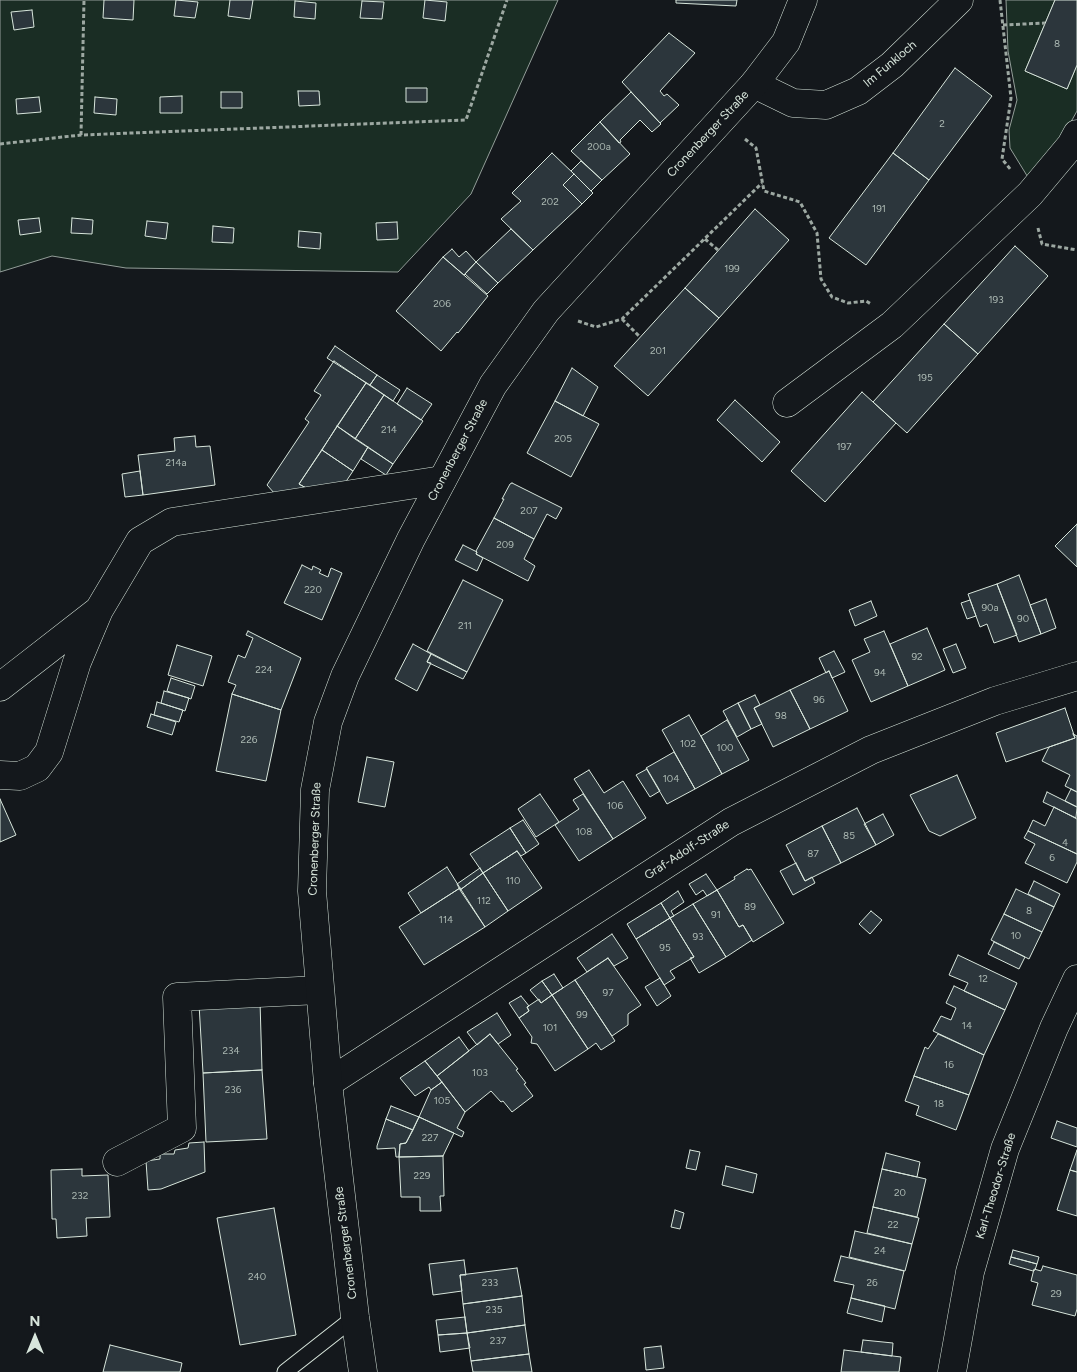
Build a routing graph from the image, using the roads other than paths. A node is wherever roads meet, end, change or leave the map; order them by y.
1 (803, 0) edge
2 (959, 0) edge
3 (754, 84) junction
4 (1077, 134) edge
5 (788, 403) dead end
6 (442, 480) junction
7 (98, 610) junction
8 (1077, 676) edge
9 (0, 687) edge
10 (0, 775) edge
11 (1077, 979) edge
12 (320, 990) junction
13 (328, 1083) junction
14 (117, 1162) dead end
15 (355, 1317) junction
16 (285, 1372) edge
17 (363, 1372) edge
18 (952, 1372) edge

1 - 3 street, Cronenberger Straße
2 - 3 street, Im Funkloch
3 - 6 street, Cronenberger Straße
4 - 5 street
6 - 7 street
6 - 12 street, Cronenberger Straße
7 - 9 street
7 - 10 street
8 - 13 street, Graf-Adolf-Straße
11 - 18 street, Karl-Theodor-Straße
12 - 13 street, Cronenberger Straße
12 - 14 street
13 - 15 street, Cronenberger Straße
15 - 16 lane, Cronenberger Straße
15 - 17 street, Cronenberger Straße

